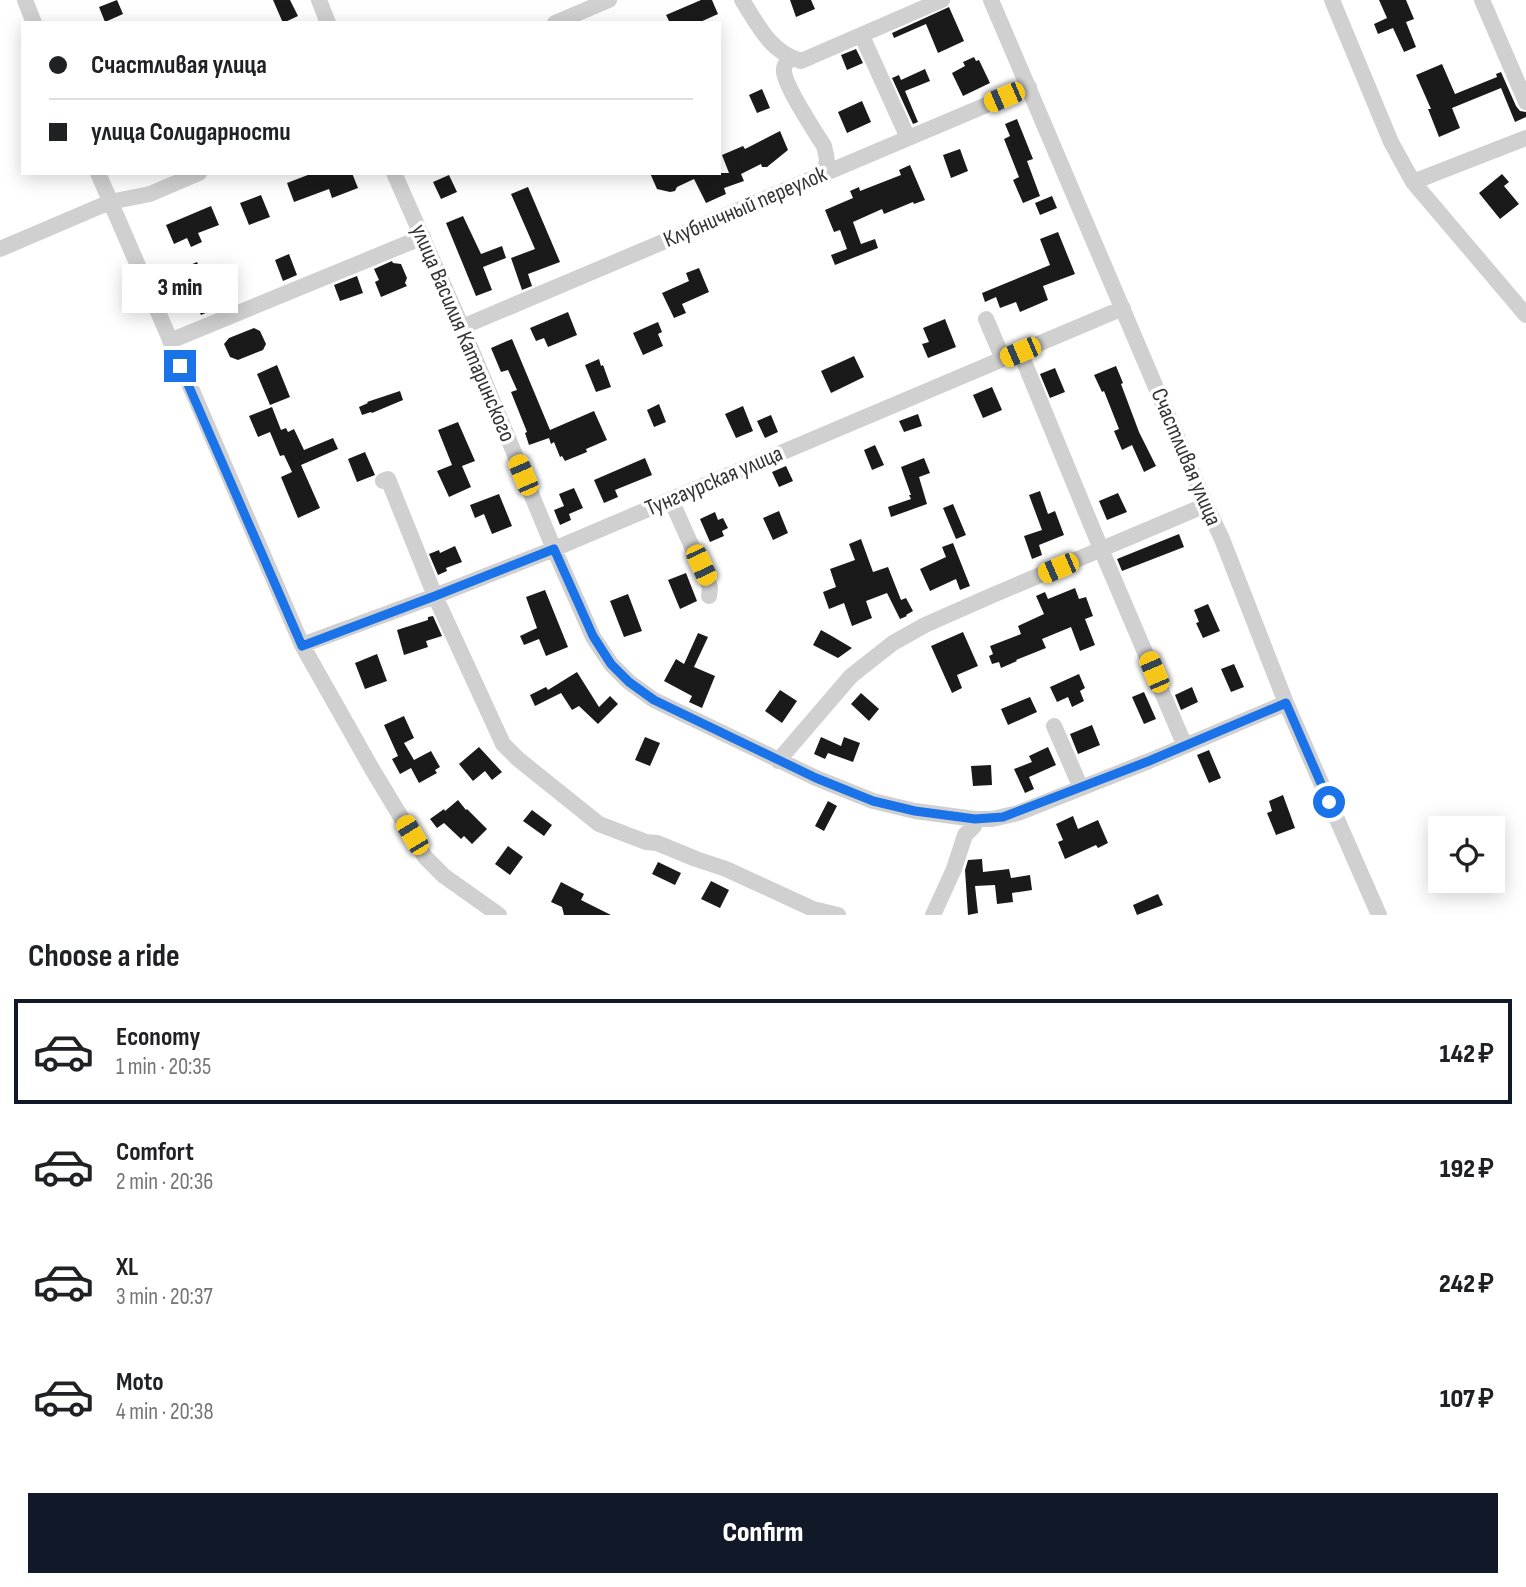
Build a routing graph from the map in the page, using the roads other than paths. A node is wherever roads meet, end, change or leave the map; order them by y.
1 (25, 0) edge
2 (319, 0) edge
3 (609, 0) edge
4 (742, 0) edge
5 (942, 0) edge
6 (991, 0) edge
7 (1332, 0) edge
8 (1482, 0) edge
9 (33, 21) edge
10 (327, 21) edge
11 (560, 21) edge
12 (862, 36) junction
13 (790, 57) junction
14 (1029, 87) junction
15 (1526, 102) edge
16 (908, 138) junction
17 (1526, 138) edge
18 (822, 174) junction
19 (99, 175) edge
20 (195, 175) edge
21 (395, 175) edge
22 (1413, 182) junction
23 (110, 202) junction
24 (423, 237) junction
25 (0, 249) edge
26 (1123, 308) junction
27 (1526, 315) edge
28 (986, 319) dead end
29 (462, 327) junction
30 (170, 341) junction
31 (1020, 352) junction
32 (1003, 359) junction
33 (383, 481) dead end
34 (671, 500) junction
35 (1206, 505) junction
36 (554, 549) junction
37 (1101, 549) junction
38 (435, 596) junction
39 (709, 596) dead end
40 (302, 646) junction
41 (1286, 703) junction
42 (1054, 726) dead end
43 (1185, 746) junction
44 (778, 761) junction
45 (1081, 788) junction
46 (975, 819) junction
47 (499, 915) edge
48 (838, 915) edge
49 (933, 915) edge
50 (1379, 915) edge

1 - 9 street
2 - 10 street
3 - 11 street
4 - 13 street
5 - 12 street
6 - 14 street, Счастливая улица
7 - 22 street
8 - 15 street
12 - 13 street
12 - 16 street
13 - 18 street
14 - 16 street, Клубничный переулок
14 - 26 street, Счастливая улица
16 - 18 street, Клубничный переулок
17 - 22 street
18 - 29 street, Клубничный переулок
19 - 23 street
20 - 23 street
21 - 24 street, улица Василия Катаринского
22 - 27 street
23 - 25 street
23 - 30 street
24 - 29 street, улица Василия Катаринского
24 - 30 street
26 - 31 street, Тунгаурская улица
26 - 35 street, Счастливая улица
28 - 32 street
29 - 36 street, улица Василия Катаринского
30 - 40 street
31 - 32 street, Тунгаурская улица
31 - 37 street
32 - 34 street, Тунгаурская улица
33 - 38 street
34 - 36 street, Тунгаурская улица
34 - 39 street
35 - 37 street
35 - 41 street, Счастливая улица
36 - 38 street, Тунгаурская улица
36 - 44 street, улица Василия Катаринского
37 - 43 street
37 - 44 street
38 - 40 street, Тунгаурская улица
38 - 48 street
40 - 47 street
41 - 43 street, улица Василия Катаринского
41 - 50 street, Счастливая улица
42 - 45 street
43 - 45 street, улица Василия Катаринского
44 - 46 street, улица Василия Катаринского
45 - 46 street, улица Василия Катаринского
46 - 49 street

